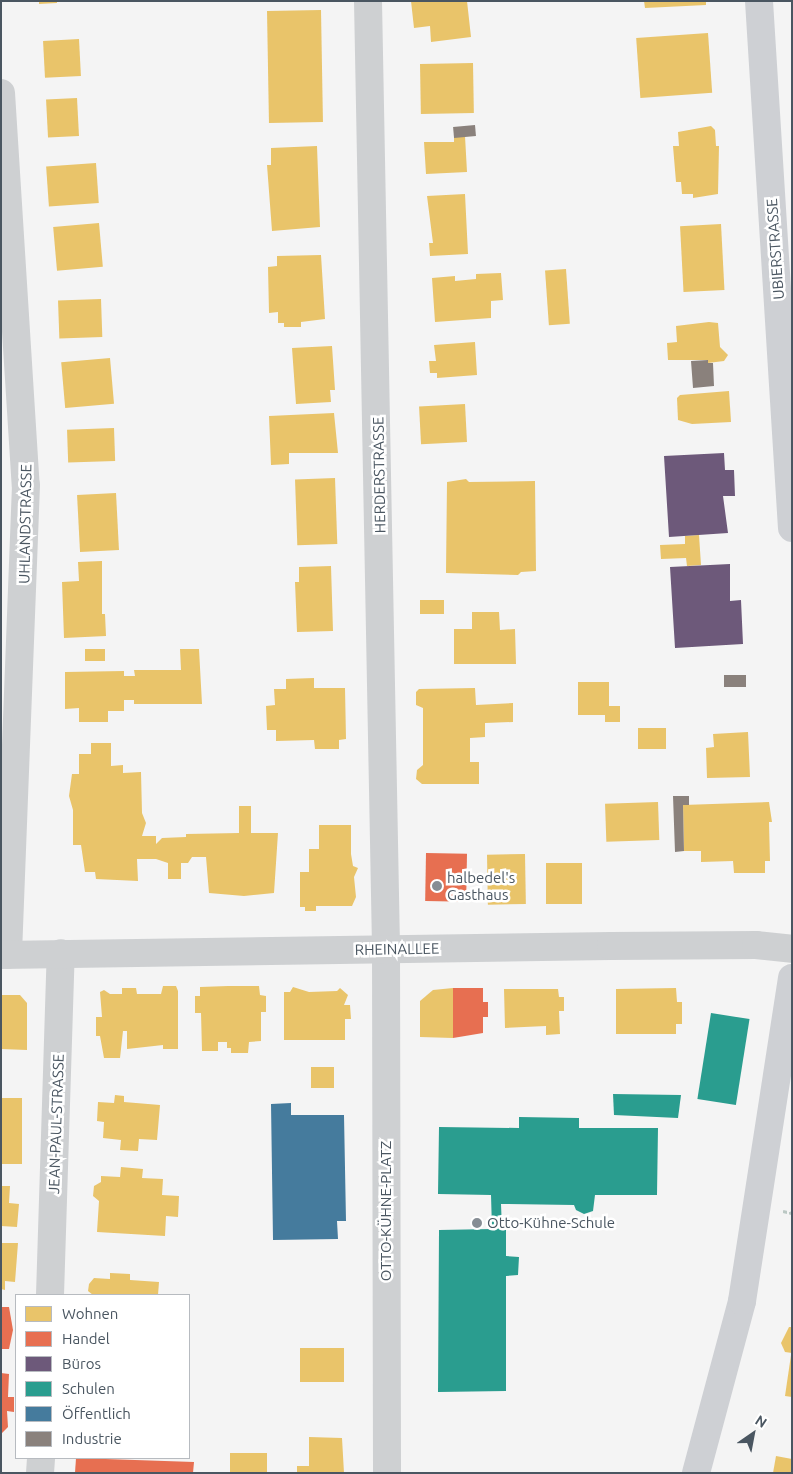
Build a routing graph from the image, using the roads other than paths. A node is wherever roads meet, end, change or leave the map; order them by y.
1 (368, 1) edge
2 (759, 1) edge
3 (1, 93) edge
4 (792, 528) edge
5 (386, 949) junction
6 (792, 949) edge
7 (61, 953) junction
8 (5, 955) edge
9 (792, 978) edge
10 (50, 1294) edge
11 (40, 1459) edge
12 (40, 1473) edge
13 (387, 1473) edge
14 (696, 1473) edge

1 - 5 street, HERDERSTRASSE
2 - 4 main road, UBIERSTRASSE
3 - 8 street, UHLANDSTRASSE
5 - 6 street, RHEINALLEE
5 - 7 street, RHEINALLEE
5 - 13 street, OTTO-KÜHNE-PLATZ
7 - 8 street, RHEINALLEE
7 - 10 street, JEAN-PAUL-STRASSE
9 - 14 main road
11 - 12 street

